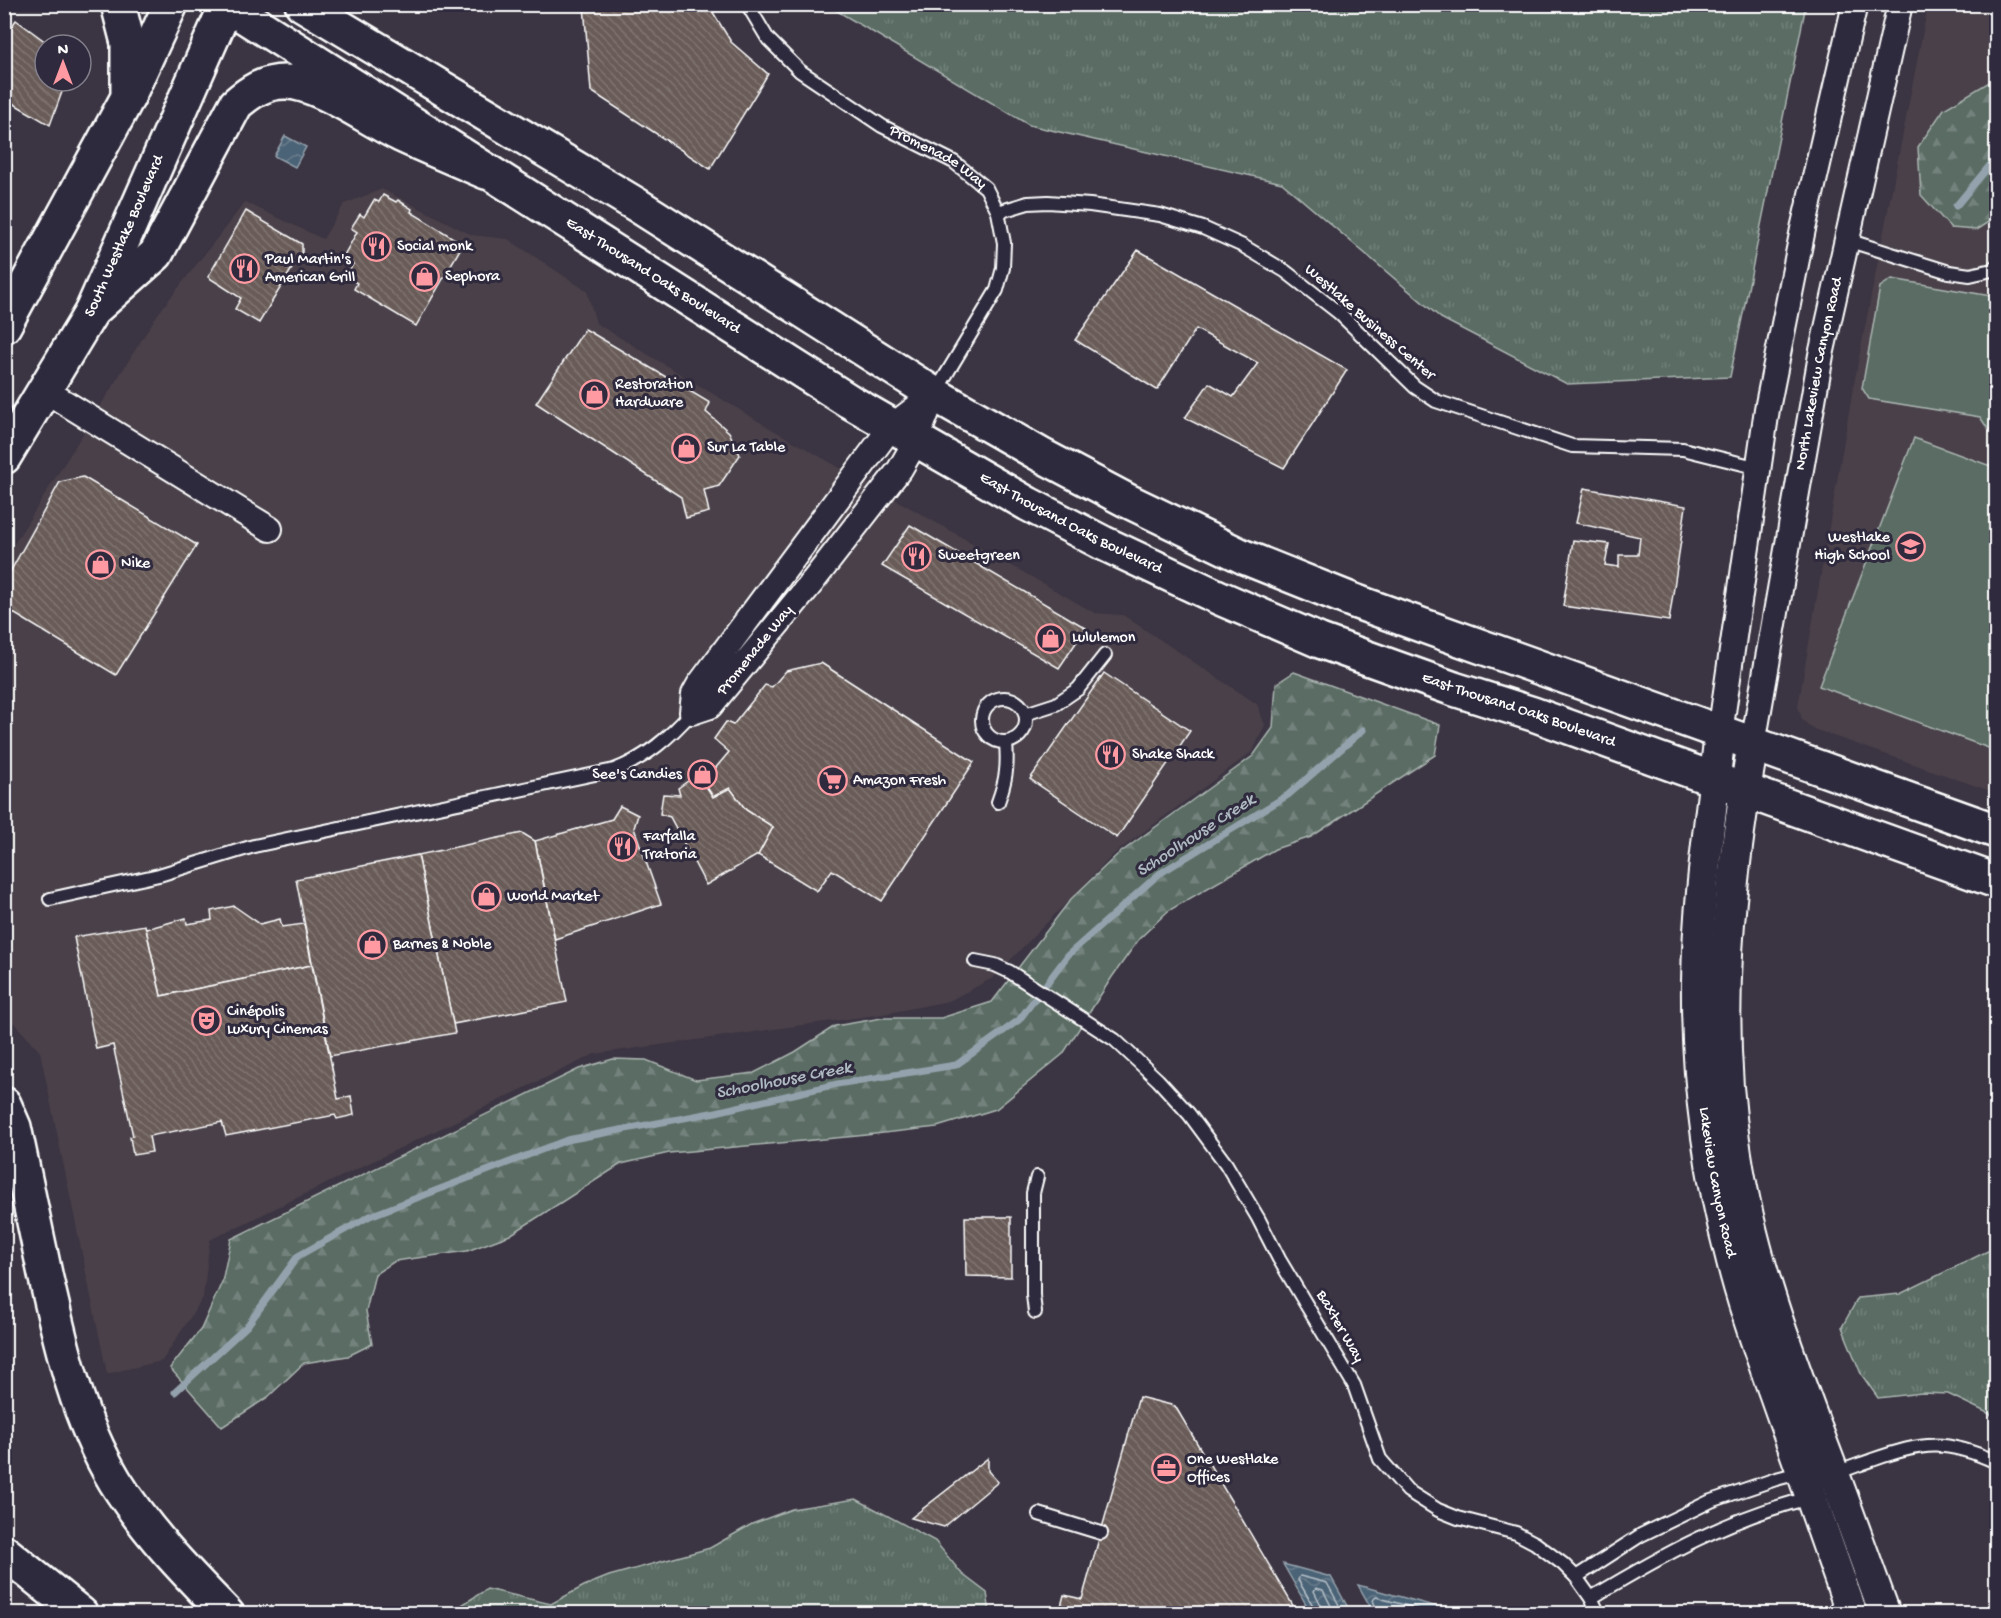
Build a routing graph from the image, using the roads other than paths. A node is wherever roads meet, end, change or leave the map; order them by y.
1 (118, 4) edge
2 (171, 4) edge
3 (302, 4) edge
4 (747, 4) edge
5 (1855, 4) edge
6 (1900, 4) edge
7 (226, 5) edge
8 (129, 97) junction
9 (486, 172) junction
10 (998, 212) junction
11 (1847, 240) junction
12 (1996, 266) edge
13 (92, 311) junction
14 (4, 326) edge
15 (46, 391) junction
16 (934, 394) junction
17 (904, 434) junction
18 (4, 457) edge
19 (1759, 468) junction
20 (270, 529) dead end
21 (1105, 655) dead end
22 (692, 712) junction
23 (1025, 714) junction
24 (1720, 733) junction
25 (1005, 743) junction
26 (1754, 744) junction
27 (1715, 778) junction
28 (1745, 790) junction
29 (998, 802) dead end
30 (1996, 831) edge
31 (1996, 881) edge
32 (50, 899) dead end
33 (975, 961) dead end
34 (4, 1104) edge
35 (1036, 1177) dead end
36 (1035, 1312) dead end
37 (1996, 1462) edge
38 (1818, 1480) junction
39 (1039, 1514) dead end
40 (1101, 1533) dead end
41 (4, 1552) edge
42 (1576, 1577) junction
43 (1591, 1598) junction
44 (81, 1614) edge
45 (227, 1614) edge
46 (1599, 1614) edge
47 (1852, 1614) edge
48 (1884, 1614) edge

1 - 8 main road
2 - 8 main road
3 - 16 main road
4 - 10 lane, Promenade Way
5 - 19 street
6 - 11 street, North Lakeview Canyon Road
7 - 9 main road, East Thousand Oaks Boulevard
7 - 13 main road, South Westlake Boulevard
8 - 14 main road
9 - 13 main road
9 - 17 main road, East Thousand Oaks Boulevard
10 - 16 lane, Promenade Way
10 - 19 lane, Westlake Business Center
11 - 12 lane
11 - 26 street, North Lakeview Canyon Road
13 - 15 main road, South Westlake Boulevard
15 - 18 main road, South Westlake Boulevard
15 - 20 street
16 - 17 street, Promenade Way
16 - 24 main road
17 - 22 street, Promenade Way
17 - 22 street, Promenade Way
17 - 27 main road, East Thousand Oaks Boulevard
19 - 24 street
21 - 23 lane
22 - 32 lane
23 - 25 lane
23 - 25 lane
24 - 26 main road
24 - 27 street, Lakeview Canyon Road
25 - 29 lane
26 - 28 street, Lakeview Canyon Road
26 - 30 main road
27 - 28 main road, East Thousand Oaks Boulevard
27 - 38 street, Lakeview Canyon Road
28 - 31 main road, East Thousand Oaks Boulevard
28 - 38 street, Lakeview Canyon Road
33 - 42 lane, Baxter Way
34 - 45 main road
35 - 36 lane
37 - 38 lane
38 - 42 lane
38 - 43 lane
38 - 47 street, Lakeview Canyon Road
38 - 48 street, Lakeview Canyon Road
39 - 40 lane
41 - 44 main road
42 - 43 lane, Baxter Way
43 - 46 lane, Baxter Way

